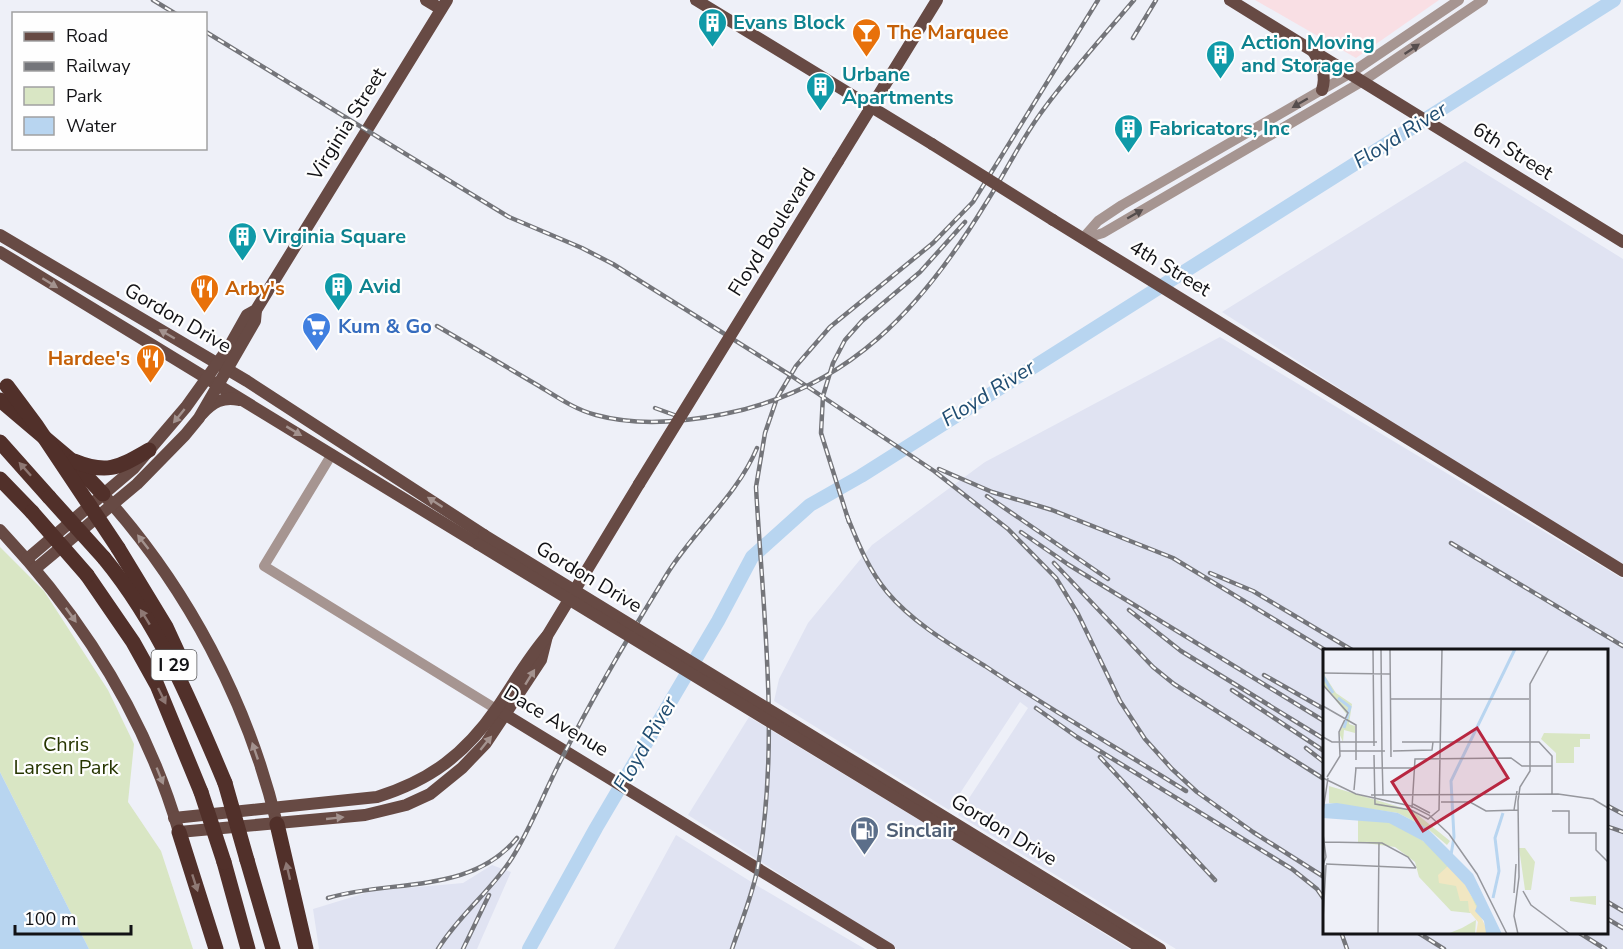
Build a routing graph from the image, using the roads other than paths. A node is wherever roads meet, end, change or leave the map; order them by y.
1 (426, 0) edge
2 (696, 0) edge
3 (937, 0) edge
4 (1230, 0) edge
5 (1459, 0) edge
6 (1483, 0) edge
7 (444, 5) edge
8 (1313, 50) junction
9 (1351, 73) junction
10 (1363, 81) junction
11 (1322, 90) junction
12 (872, 108) junction
13 (0, 236) edge
14 (1083, 239) junction
15 (1623, 242) edge
16 (0, 252) edge
17 (222, 366) junction
18 (211, 381) junction
19 (2, 388) edge
20 (244, 401) junction
21 (199, 418) junction
22 (0, 442) edge
23 (149, 450) junction
24 (332, 454) junction
25 (71, 460) junction
26 (0, 479) edge
27 (108, 499) junction
28 (0, 530) edge
29 (481, 539) junction
30 (31, 564) junction
31 (1623, 571) edge
32 (195, 710) junction
33 (501, 712) junction
34 (273, 807) junction
35 (277, 824) junction
36 (176, 825) junction
37 (216, 949) edge
38 (248, 949) edge
39 (273, 949) edge
40 (306, 949) edge
41 (889, 949) edge
42 (1143, 949) edge
43 (1160, 949) edge

1 - 7 main road
2 - 12 main road, 4th Street
3 - 12 main road, Floyd Boulevard
4 - 8 main road, 6th Street
5 - 9 street
10 -> 6 street
7 - 17 main road, Virginia Street
8 - 9 main road, 6th Street
8 - 11 main road
9 - 10 main road, 6th Street
9 - 11 street
14 -> 10 street
10 - 15 main road, 6th Street
11 -> 14 street
12 - 14 main road, 4th Street, bridge
12 - 33 main road, Floyd Boulevard, bridge
17 -> 13 main road, Gordon Drive
14 - 31 main road, 4th Street
16 -> 18 main road, Gordon Drive
17 - 18 main road, Virginia Street
29 -> 17 main road, Gordon Drive
18 - 20 main road, Gordon Drive
18 - 21 main road
18 -> 23 main road
19 - 25 highway
19 - 32 highway, bridge
20 - 21 main road
20 -> 24 main road, Gordon Drive
21 - 27 main road
32 -> 22 highway, I 29, bridge
23 - 25 highway
23 - 27 main road
24 - 29 main road, Gordon Drive
24 - 33 street, Dace Avenue
25 - 27 highway
26 -> 38 highway, I 29, bridge
27 - 30 main road
34 -> 27 main road
28 - 30 main road
29 - 42 main road, Gordon Drive, bridge
29 - 43 main road, Gordon Drive, bridge
30 -> 36 main road
32 - 39 highway, I 29, bridge
33 - 34 main road
35 -> 33 main road
33 - 41 main road, Dace Avenue
34 - 35 main road
34 - 36 main road
35 - 36 main road
40 -> 35 highway
36 -> 37 highway

